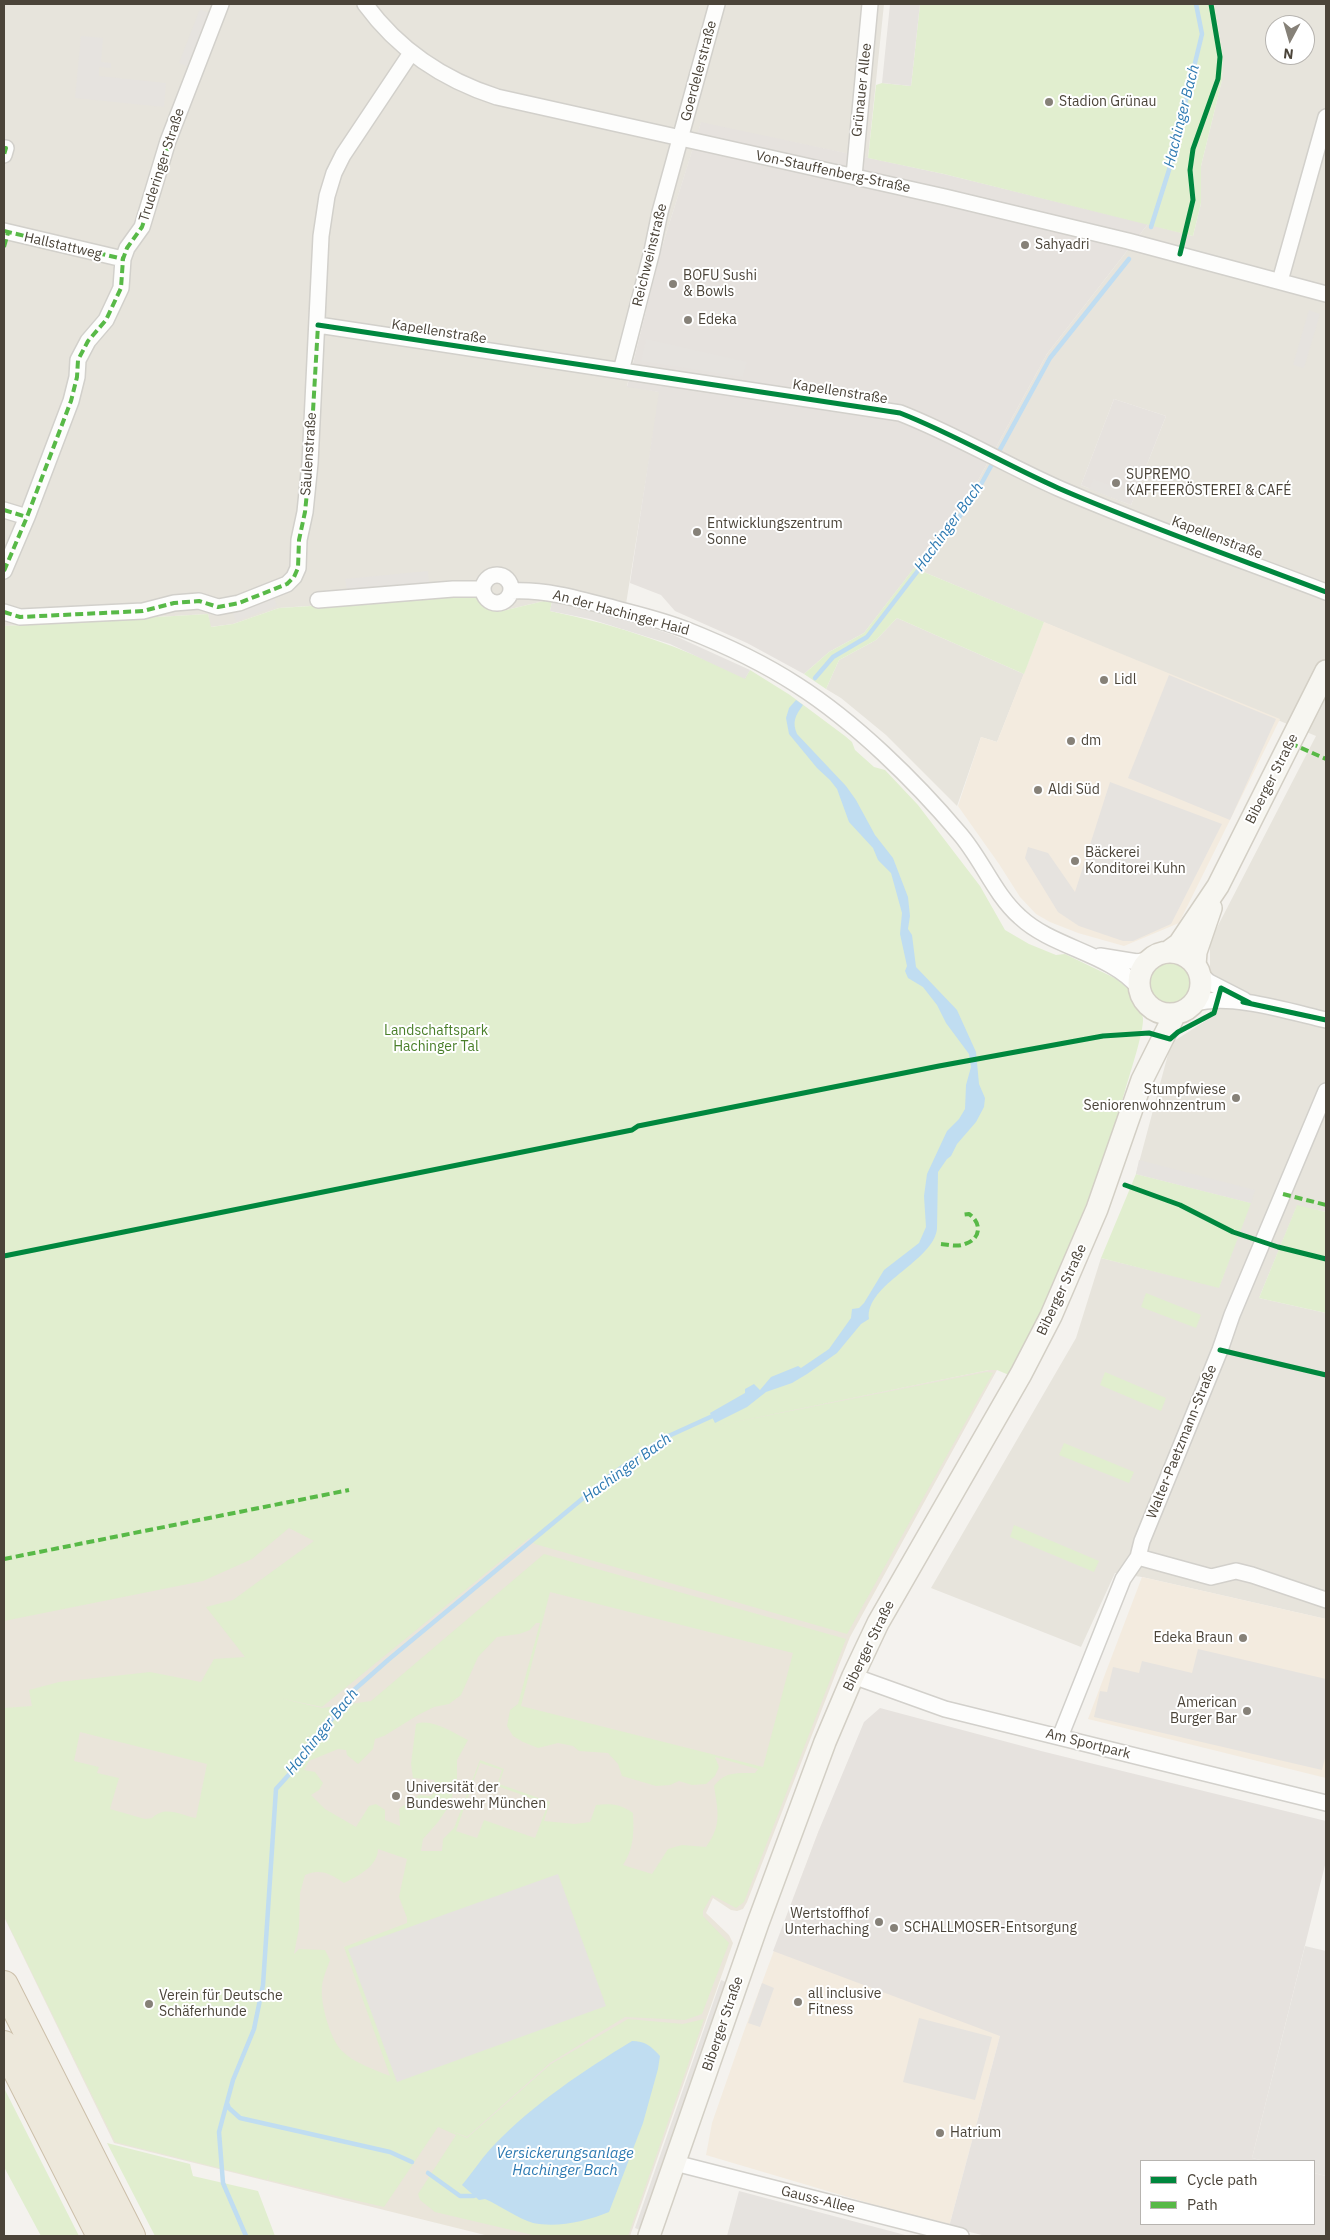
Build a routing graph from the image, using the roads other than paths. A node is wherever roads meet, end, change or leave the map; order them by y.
1 (221, 4) edge
2 (365, 4) edge
3 (717, 4) edge
4 (870, 4) edge
5 (411, 53) junction
6 (1326, 116) edge
7 (681, 139) junction
8 (4, 148) edge
9 (4, 155) edge
10 (854, 176) junction
11 (5, 237) edge
12 (123, 259) junction
13 (1280, 280) junction
14 (1326, 294) edge
15 (318, 325) junction
16 (621, 371) junction
17 (4, 510) edge
18 (27, 516) junction
19 (4, 571) edge
20 (1326, 592) edge
21 (318, 600) dead end
22 (4, 612) edge
23 (1326, 671) edge
24 (1218, 886) junction
25 (1168, 952) junction
26 (1088, 954) junction
27 (1148, 960) junction
28 (1198, 970) junction
29 (1139, 988) junction
30 (1250, 1003) junction
31 (1194, 1004) junction
32 (1149, 1007) junction
33 (1175, 1014) junction
34 (1326, 1020) edge
35 (1142, 1080) junction
36 (1326, 1091) edge
37 (1138, 1557) junction
38 (1326, 1600) edge
39 (853, 1676) junction
40 (1060, 1737) junction
41 (1326, 1802) edge
42 (4, 1986) edge
43 (4, 2045) edge
44 (675, 2163) junction
45 (101, 2236) edge
46 (131, 2236) edge
47 (649, 2236) edge
48 (961, 2236) edge

1 - 12 street, Truderinger Straße
2 - 5 street, Von-Stauffenberg-Straße
3 - 7 street, Goerdelerstraße
4 - 10 street, Grünauer Allee
5 - 7 street, Von-Stauffenberg-Straße
5 - 15 street, Säulenstraße
6 - 13 street
7 - 10 street, Von-Stauffenberg-Straße
7 - 16 street, Reichweinstraße
8 - 9 street
10 - 13 street, Von-Stauffenberg-Straße
11 - 12 street, Hallstattweg
12 - 18 street, Truderinger Straße
13 - 14 street, Von-Stauffenberg-Straße
15 - 16 street, Kapellenstraße
15 - 22 street, Säulenstraße
16 - 20 street, Kapellenstraße
17 - 18 street
18 - 19 street, Truderinger Straße
21 - 26 street, An der Hachinger Haid
23 - 24 main road, Biberger Straße
24 - 25 main road, Biberger Straße
24 - 28 main road, Biberger Straße
25 - 27 main road
25 - 28 main road
26 - 27 street, An der Hachinger Haid
26 - 29 street, An der Hachinger Haid
27 - 29 main road
28 - 30 street
28 - 31 main road
29 - 32 main road
30 - 31 street
30 - 34 street
31 - 33 main road
32 - 33 main road
32 - 35 main road, Biberger Straße
33 - 35 main road, Biberger Straße
35 - 39 main road, Biberger Straße
36 - 37 street, Walter-Paetzmann-Straße
37 - 38 street
37 - 40 street, Walter-Paetzmann-Straße
39 - 40 street, Am Sportpark
39 - 44 main road, Biberger Straße
40 - 41 street, Am Sportpark
42 - 46 highway
43 - 45 highway
44 - 47 main road, Biberger Straße
44 - 48 street, Gauss-Allee

